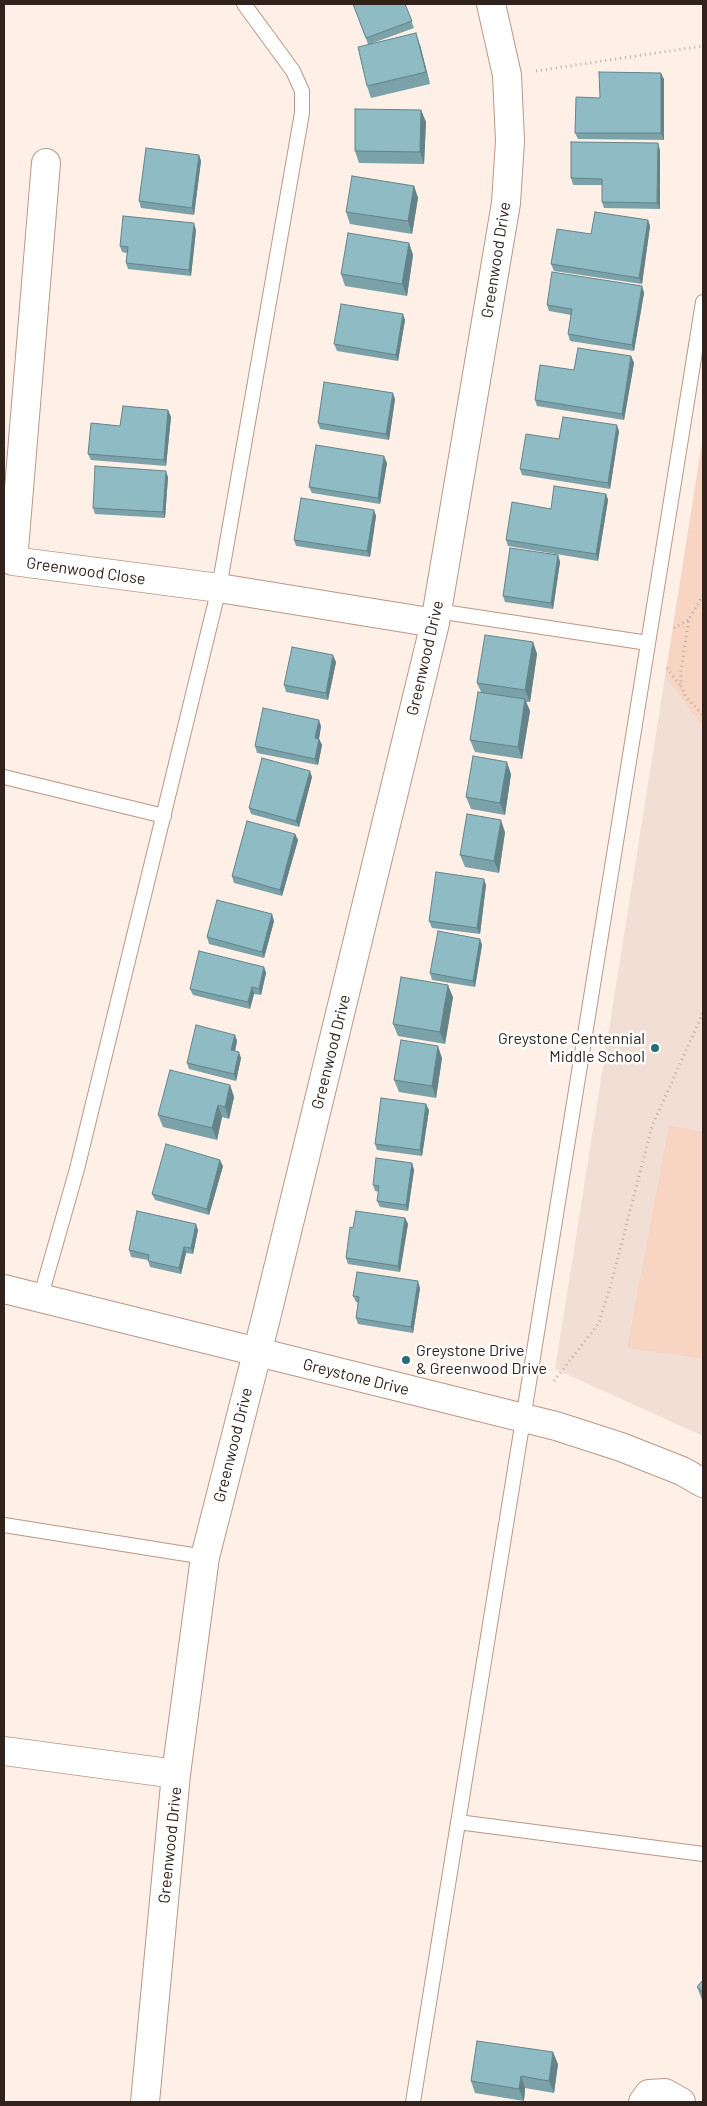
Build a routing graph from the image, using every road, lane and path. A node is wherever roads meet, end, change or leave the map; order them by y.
1 (244, 4) edge
2 (491, 4) edge
3 (703, 46) edge
4 (507, 75) junction
5 (46, 163) dead end
6 (703, 302) edge
7 (219, 588) junction
8 (703, 595) edge
9 (436, 617) junction
10 (648, 642) junction
11 (703, 715) edge
12 (4, 777) edge
13 (164, 816) junction
14 (703, 1013) edge
15 (4, 1289) edge
16 (40, 1299) junction
17 (256, 1352) junction
18 (549, 1387) dead end
19 (524, 1419) junction
20 (703, 1483) edge
21 (4, 1525) edge
22 (205, 1558) junction
23 (4, 1751) edge
24 (176, 1774) junction
25 (458, 1822) junction
26 (703, 1854) edge
27 (145, 2102) edge
28 (414, 2102) edge
29 (642, 2102) edge
30 (681, 2102) edge

1 - 7 lane
2 - 4 street, Greenwood Drive
3 - 4 path
4 - 9 street, Greenwood Drive
5 - 7 street, Greenwood Close
6 - 10 lane
7 - 9 street, Greenwood Close
7 - 13 lane
8 - 11 path
9 - 10 lane
9 - 17 street, Greenwood Drive
10 - 19 lane
12 - 13 lane
13 - 16 lane
14 - 18 path
15 - 16 street, Greystone Drive
16 - 17 street, Greystone Drive
17 - 19 street, Greystone Drive
17 - 22 street, Greenwood Drive
19 - 20 street, Greystone Drive
19 - 25 lane
21 - 22 lane
22 - 24 street, Greenwood Drive
23 - 24 street
24 - 27 street, Greenwood Drive
25 - 26 lane
25 - 28 lane
29 - 30 street

